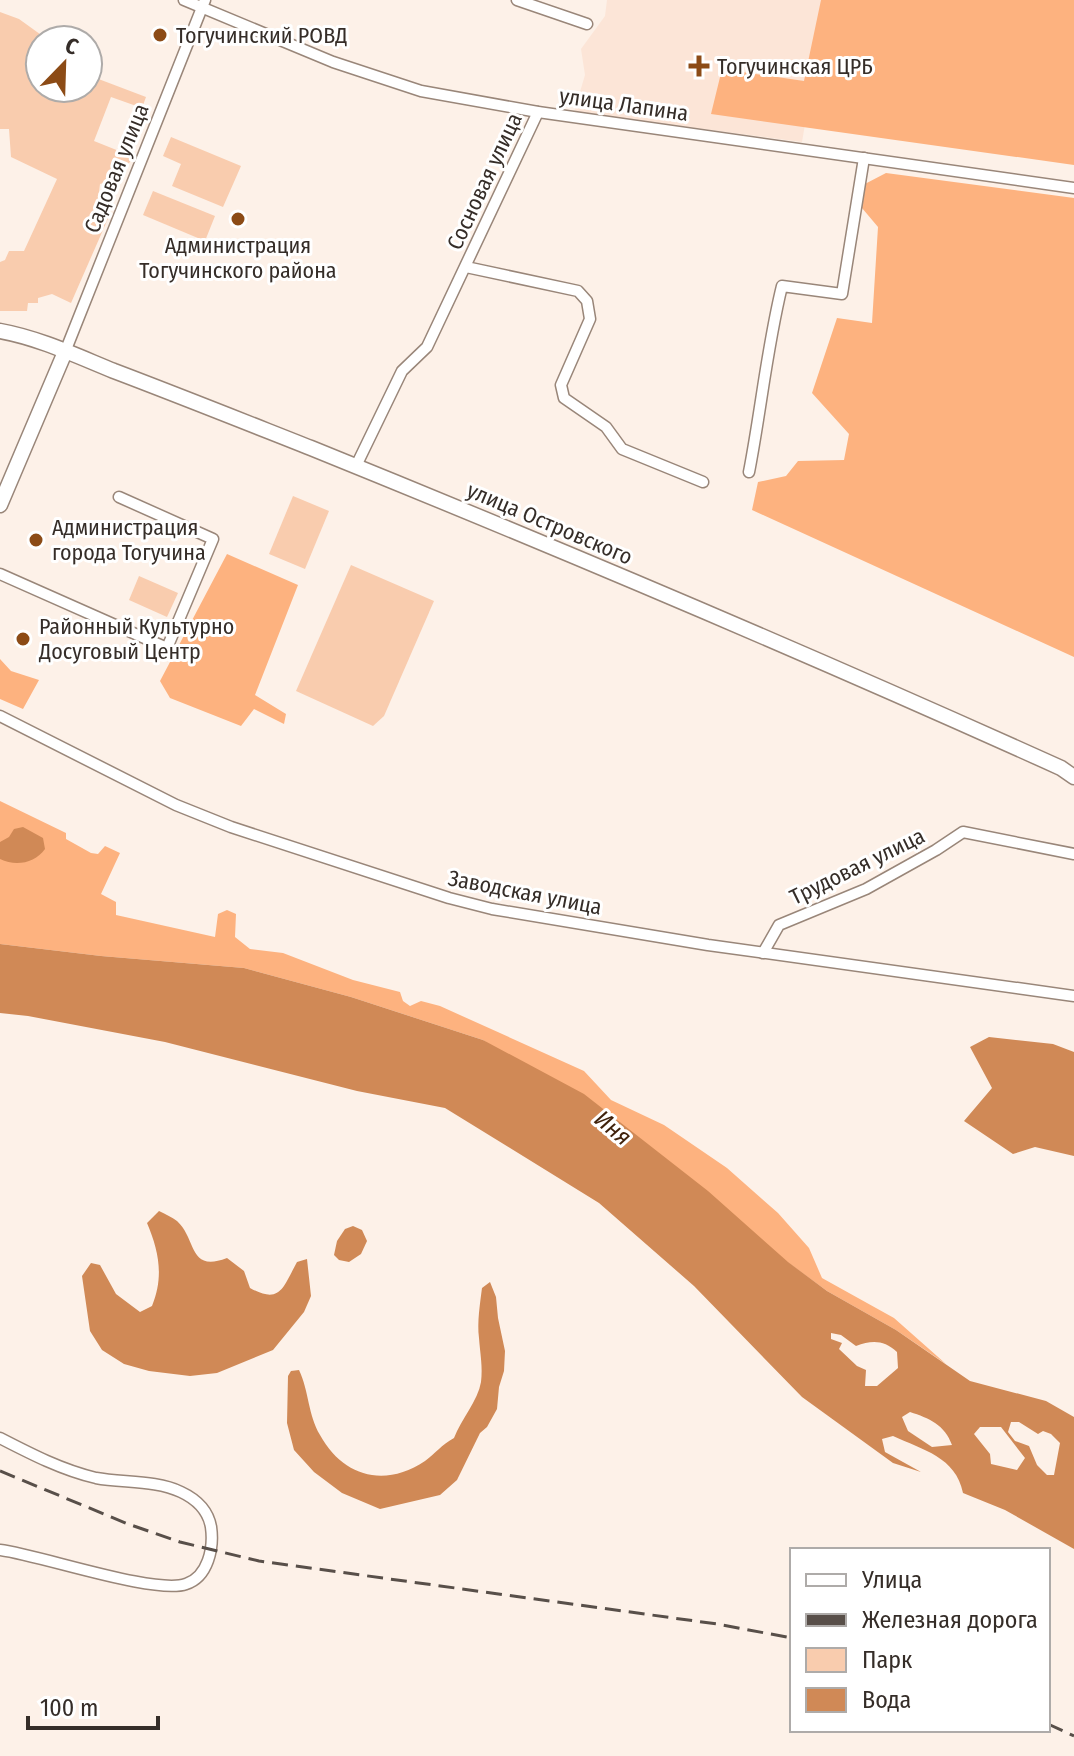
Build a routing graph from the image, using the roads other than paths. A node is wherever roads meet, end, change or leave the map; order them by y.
1 (184, 0) edge
2 (517, 0) edge
3 (203, 4) edge
4 (587, 24) dead end
5 (538, 112) junction
6 (864, 158) junction
7 (1074, 188) edge
8 (466, 267) junction
9 (0, 331) edge
10 (65, 352) junction
11 (356, 466) junction
12 (749, 472) dead end
13 (703, 482) dead end
14 (119, 497) dead end
15 (0, 505) edge
16 (0, 574) edge
17 (0, 716) edge
18 (1074, 777) edge
19 (1074, 854) edge
20 (763, 953) junction
21 (1074, 996) edge
22 (0, 1438) edge
23 (0, 1550) edge

1 - 3 street, улица Лапина
2 - 4 street
3 - 5 street, улица Лапина
3 - 10 street, Садовая улица
5 - 6 street, улица Лапина
5 - 8 street, Сосновая улица
6 - 7 street, улица Лапина
6 - 12 street
8 - 11 street, Сосновая улица
8 - 13 street, Сосновая улица
9 - 10 street, улица Островского
10 - 11 street, улица Островского
10 - 15 street
11 - 18 street, улица Островского
14 - 16 street
17 - 20 street, Заводская улица
19 - 20 street, Трудовая улица
20 - 21 street, Заводская улица
22 - 23 street

